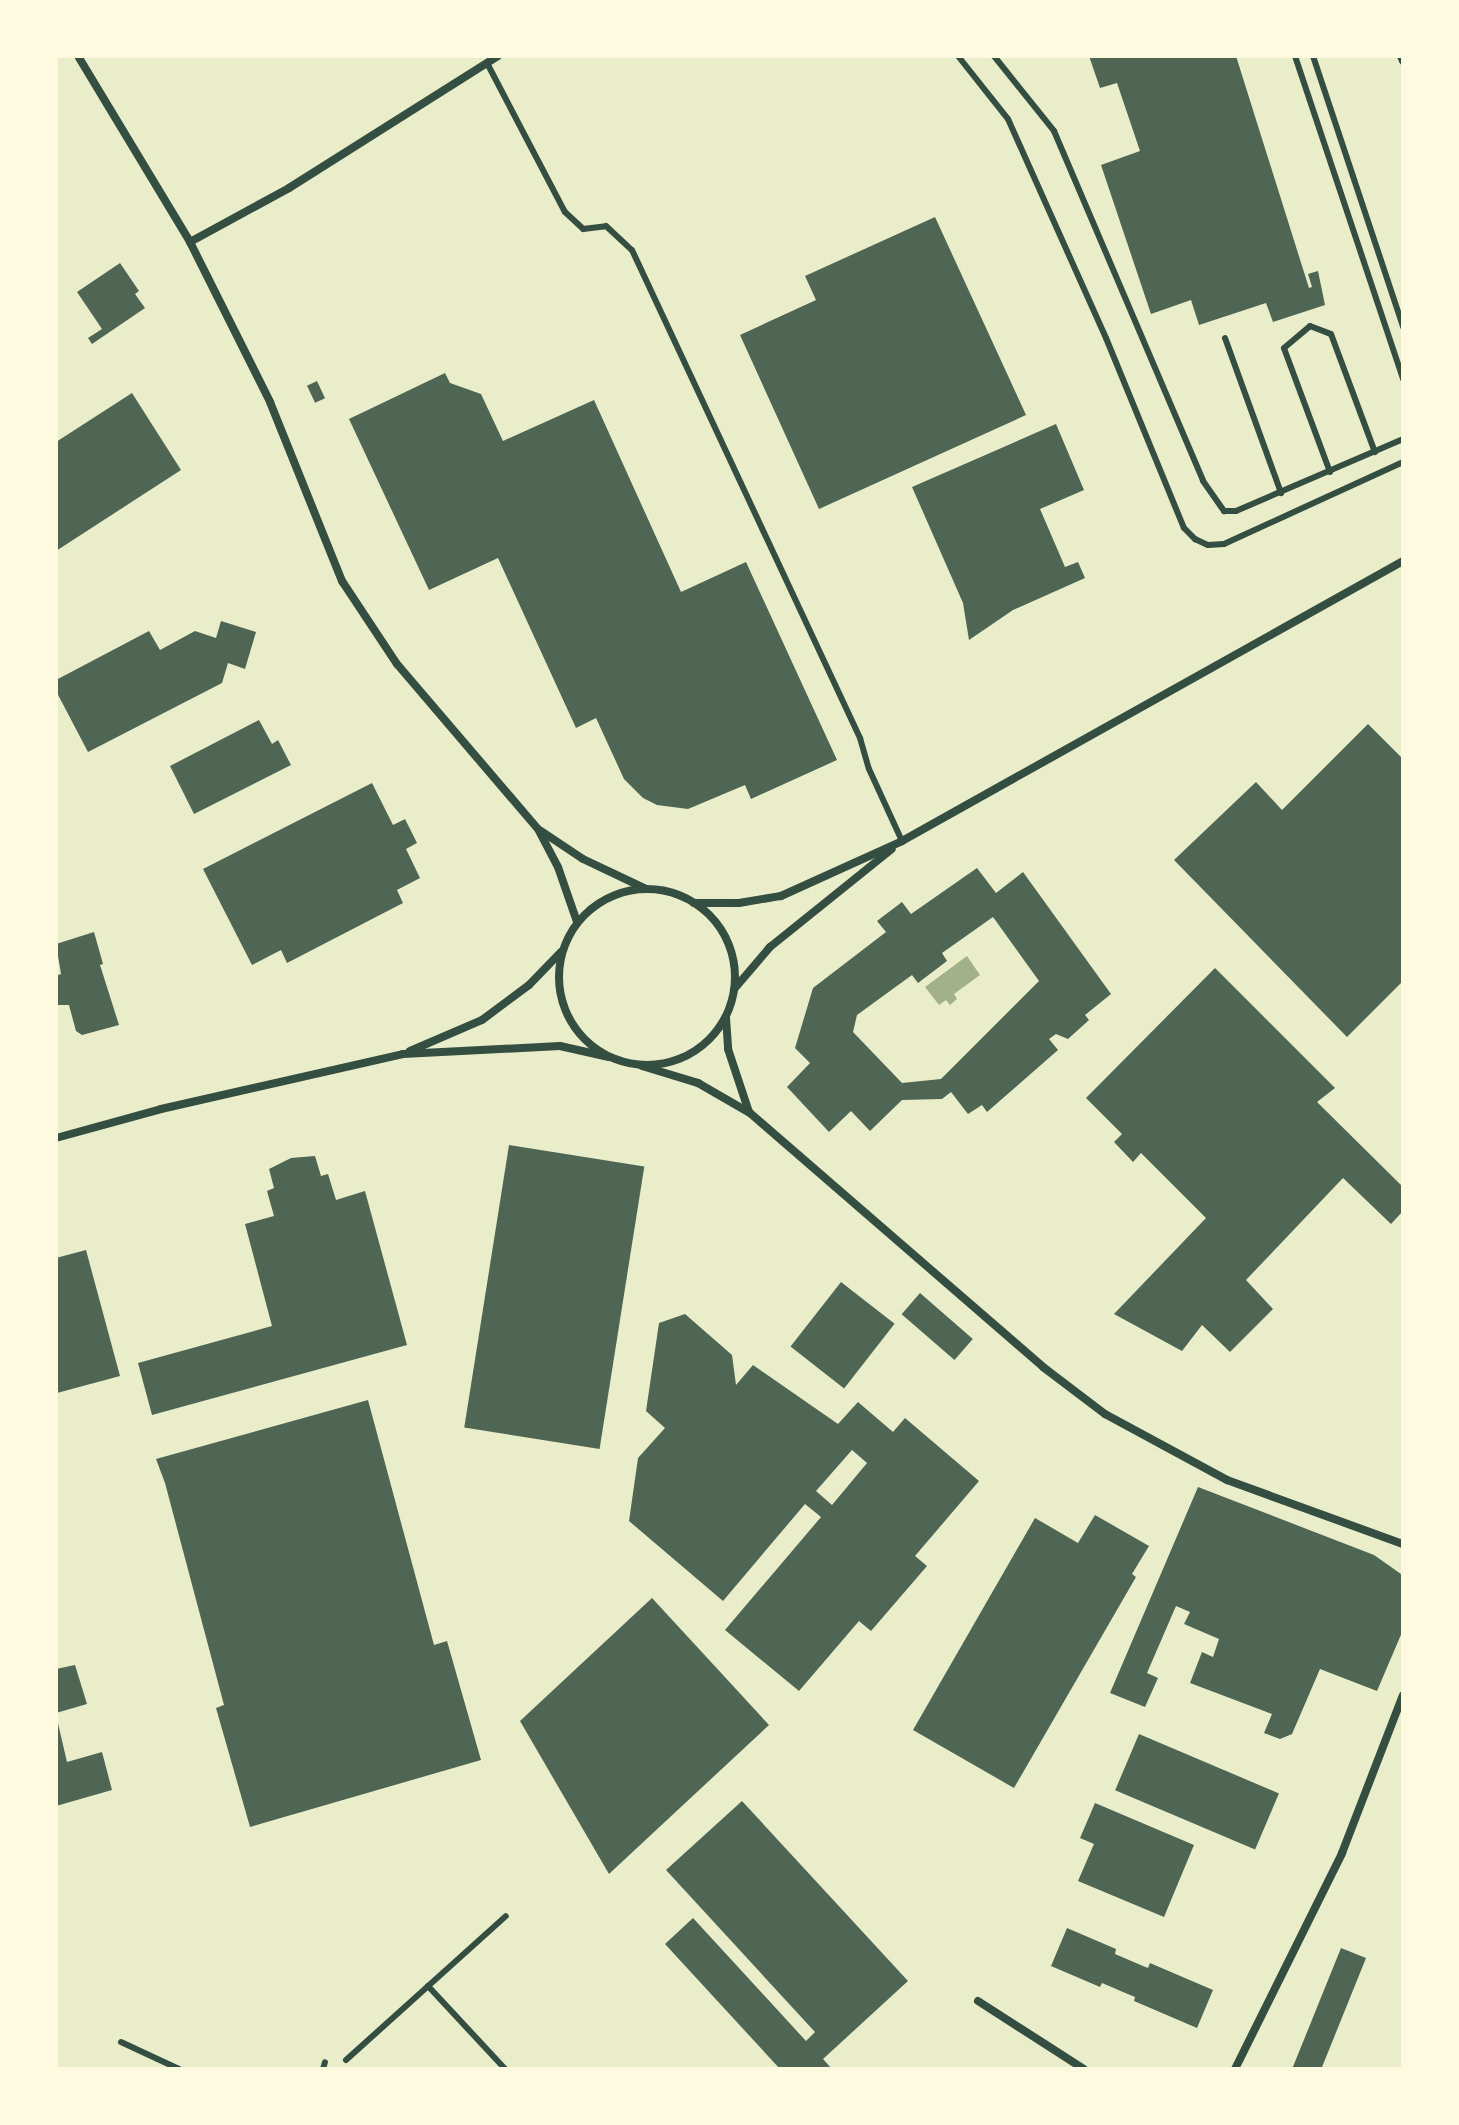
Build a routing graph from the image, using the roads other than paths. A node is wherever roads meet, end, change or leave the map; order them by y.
1 (78, 56) edge
2 (498, 56) edge
3 (958, 56) edge
4 (994, 56) edge
5 (1295, 56) edge
6 (1313, 56) edge
7 (487, 63) junction
8 (190, 242) junction
9 (1403, 327) edge
10 (1225, 338) dead end
11 (1403, 379) edge
12 (1403, 439) edge
13 (1375, 452) junction
14 (1403, 462) edge
15 (1330, 472) junction
16 (1281, 493) junction
17 (1403, 561) edge
18 (538, 829) junction
19 (902, 841) junction
20 (644, 889) junction
21 (694, 903) junction
22 (577, 922) junction
23 (562, 952) junction
24 (735, 988) junction
25 (726, 1018) junction
26 (403, 1054) junction
27 (609, 1057) junction
28 (642, 1066) junction
29 (750, 1113) junction
30 (56, 1138) edge
31 (1403, 1544) edge
32 (1403, 1695) edge
33 (506, 1916) dead end
34 (428, 1986) junction
35 (978, 2001) dead end
36 (121, 2042) dead end
37 (346, 2060) dead end
38 (179, 2069) edge
39 (505, 2069) edge
40 (1084, 2069) edge
41 (1235, 2069) edge

1 - 8 street
2 - 7 street
3 - 14 lane
4 - 16 lane
5 - 11 lane
6 - 9 lane
7 - 8 street
7 - 19 lane
8 - 18 street
10 - 16 lane
12 - 13 lane
13 - 15 lane
13 - 15 lane
15 - 16 lane
17 - 19 street
18 - 20 street
18 - 22 street
19 - 21 street
19 - 24 street
20 - 21 street
20 - 22 street
21 - 24 street
22 - 23 street
23 - 26 street
23 - 27 street
24 - 25 street
25 - 28 street
25 - 29 street
26 - 27 street
26 - 30 street
27 - 28 street
28 - 29 street
29 - 31 street
32 - 41 street
33 - 34 lane
34 - 37 lane
34 - 39 lane
35 - 40 street
36 - 38 lane

